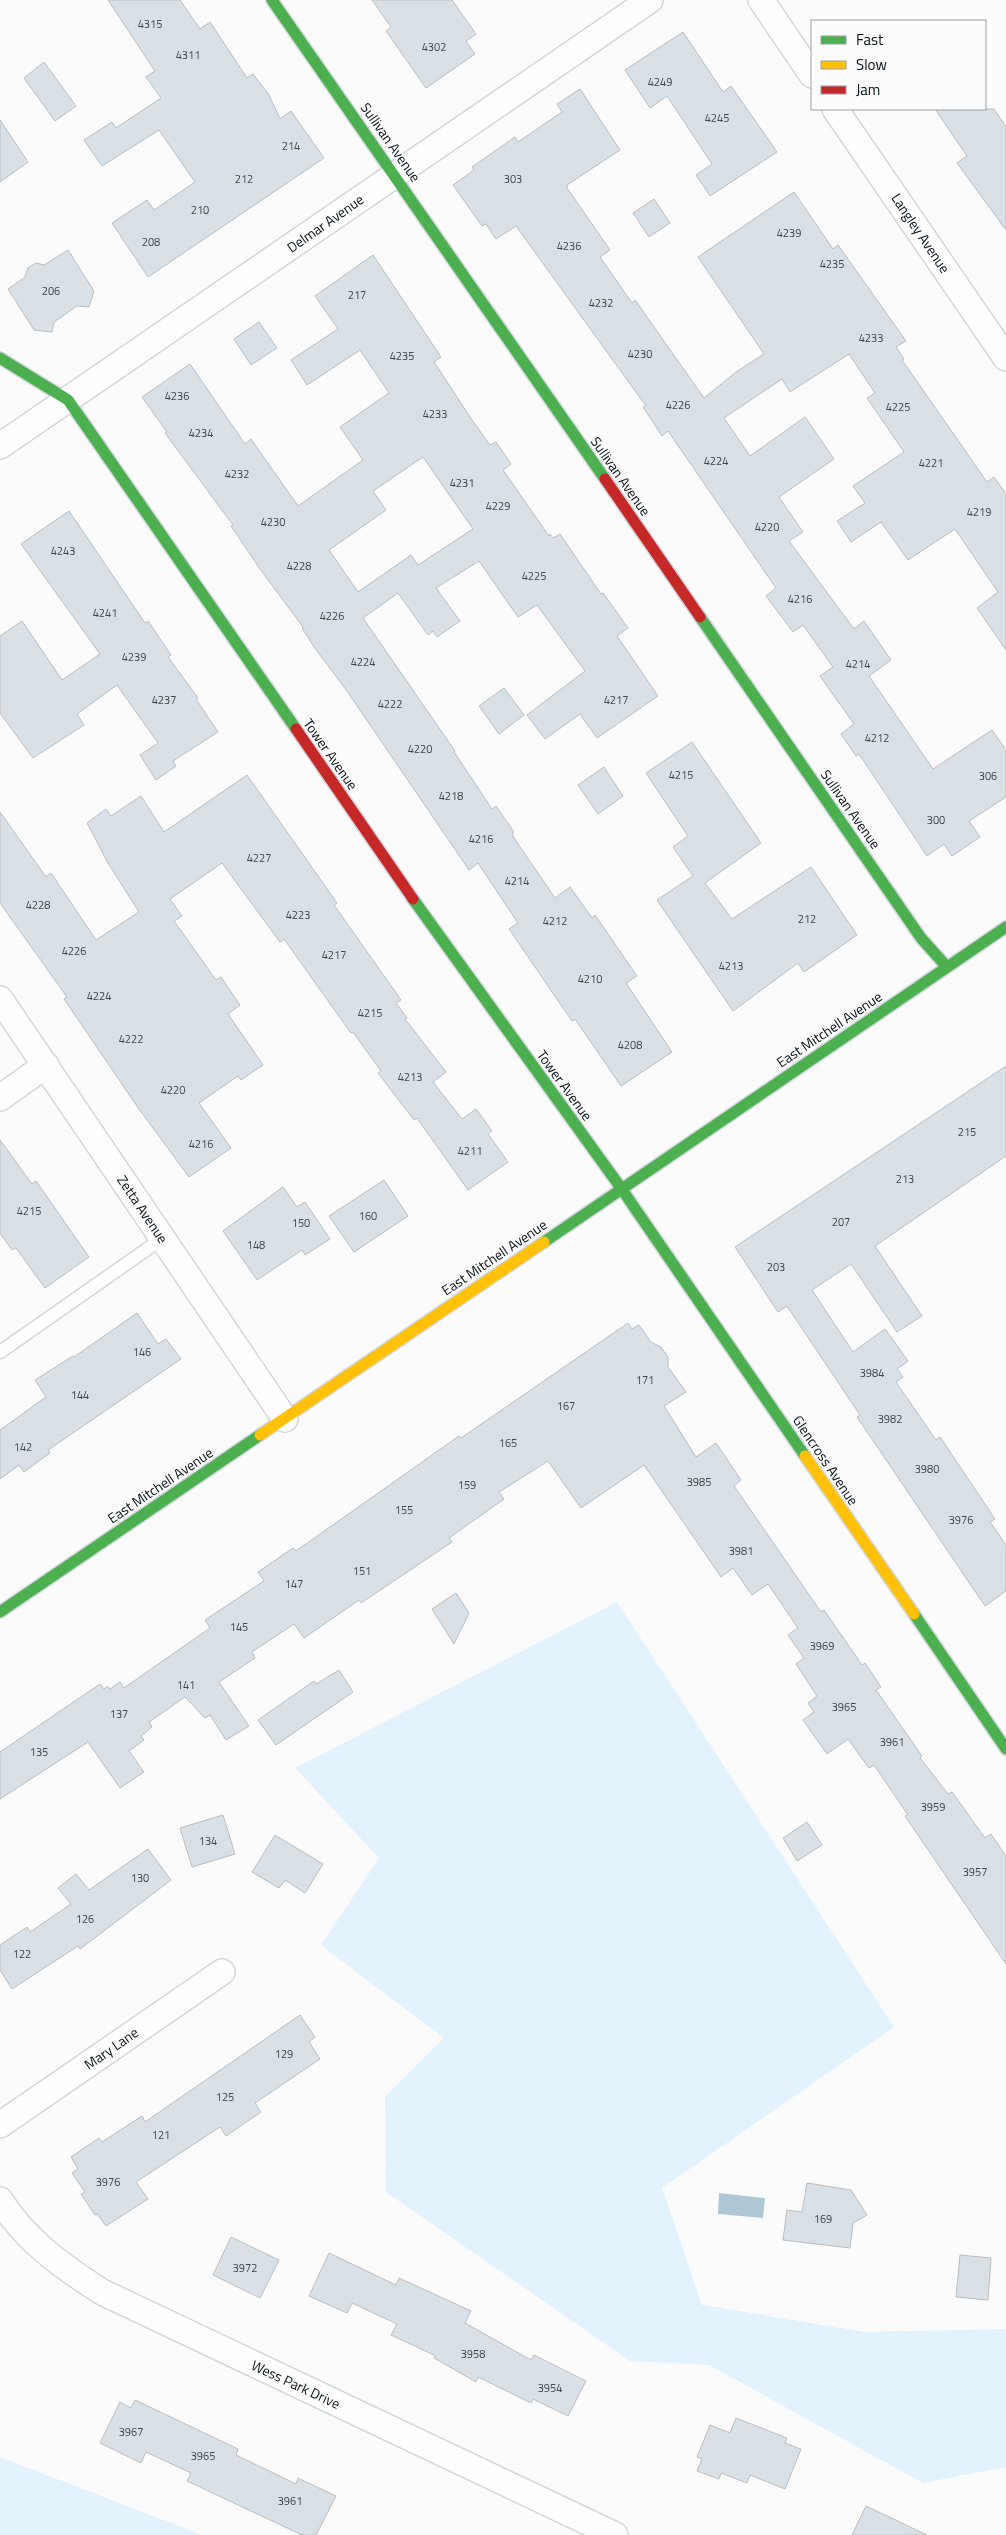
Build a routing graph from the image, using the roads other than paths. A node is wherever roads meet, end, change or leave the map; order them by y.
1 (272, 0) edge
2 (650, 0) edge
3 (761, 0) edge
4 (811, 74) edge
5 (836, 110) edge
6 (395, 174) junction
7 (0, 358) edge
8 (1006, 358) edge
9 (68, 400) junction
10 (0, 446) edge
11 (1006, 927) edge
12 (947, 967) junction
13 (0, 999) edge
14 (46, 1065) junction
15 (0, 1098) edge
16 (621, 1188) junction
17 (163, 1238) junction
18 (0, 1352) edge
19 (285, 1419) junction
20 (0, 1612) edge
21 (1006, 1749) edge
22 (222, 1972) dead end
23 (0, 2125) edge
24 (0, 2200) edge
25 (615, 2535) edge

1 - 6 street, Sullivan Avenue
2 - 6 street, Delmar Avenue
3 - 4 street
5 - 8 street, Langley Avenue
6 - 9 street, Delmar Avenue
6 - 12 street, Sullivan Avenue
7 - 9 street, Tower Avenue
9 - 10 street, Delmar Avenue
9 - 16 street, Tower Avenue
11 - 12 street, East Mitchell Avenue
12 - 16 street, East Mitchell Avenue
13 - 14 street, Zetta Avenue
14 - 15 street
14 - 17 street, Zetta Avenue
16 - 19 street, East Mitchell Avenue
16 - 21 street, Glencross Avenue
17 - 18 lane
17 - 19 street, Zetta Avenue
19 - 20 street, East Mitchell Avenue
22 - 23 street, Mary Lane
24 - 25 street, Wess Park Drive

